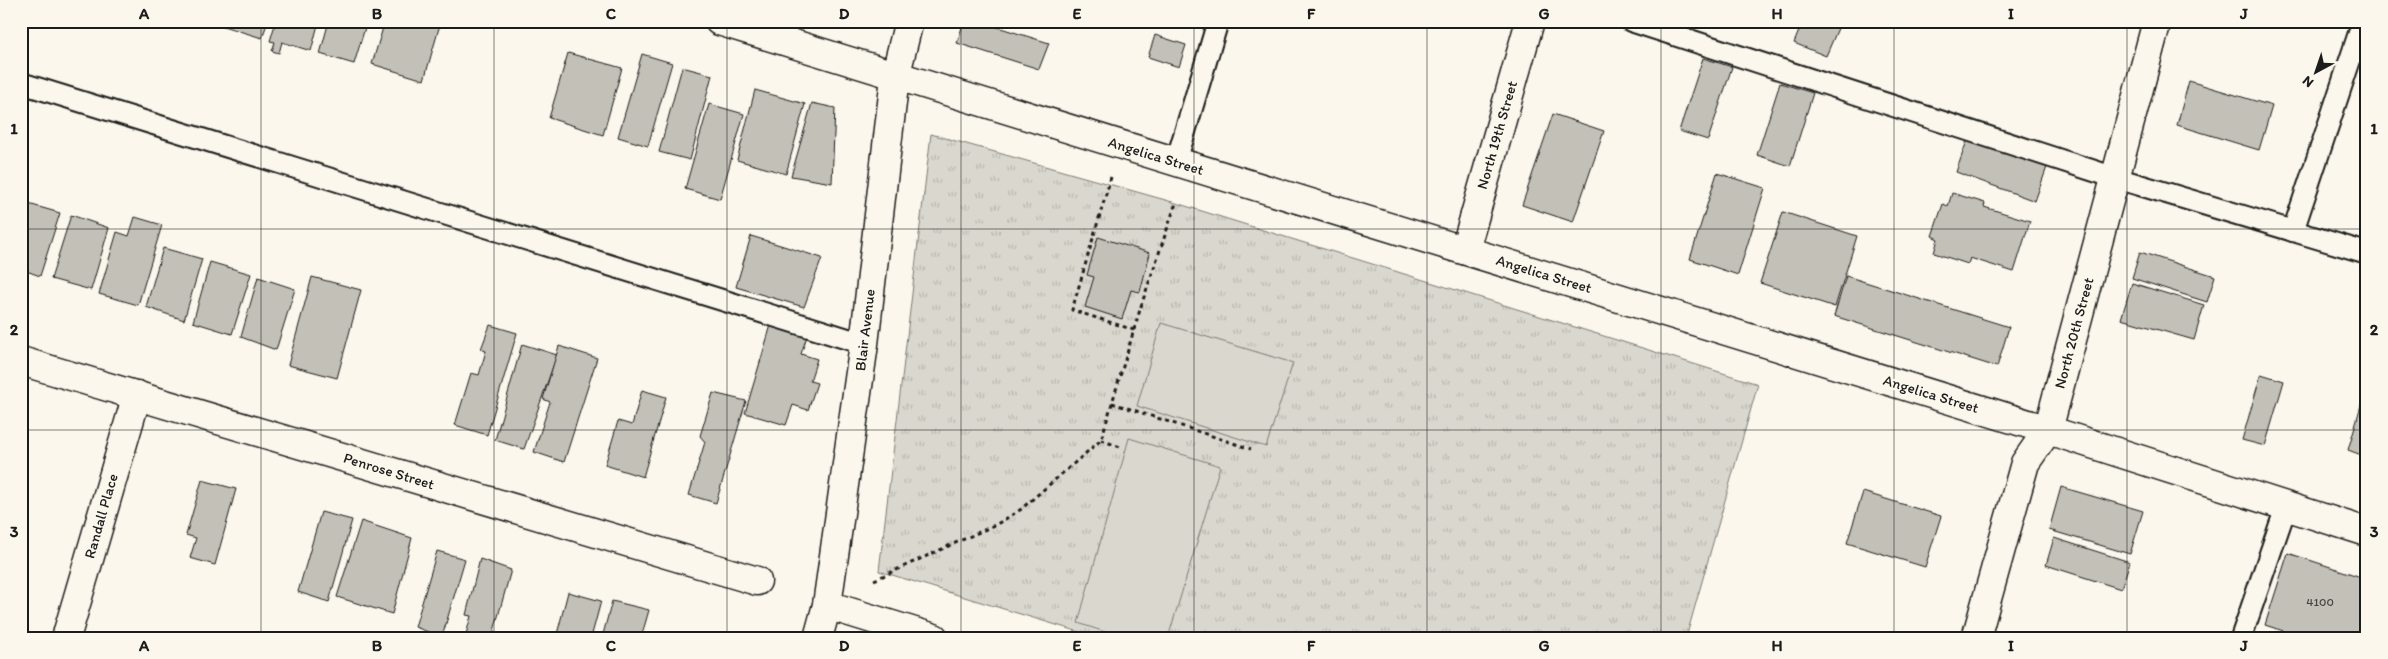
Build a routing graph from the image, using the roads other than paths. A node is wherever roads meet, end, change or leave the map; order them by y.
1 (719, 21) edge
2 (909, 21) edge
3 (1218, 21) edge
4 (1530, 21) edge
5 (1631, 21) edge
6 (2157, 21) edge
7 (2362, 21) edge
8 (895, 77) junction
9 (21, 83) edge
10 (1176, 162) junction
11 (2116, 178) junction
12 (2293, 231) junction
13 (1465, 250) junction
14 (2367, 253) edge
15 (864, 344) junction
16 (21, 361) edge
17 (137, 395) junction
18 (2048, 430) junction
19 (2286, 507) junction
20 (2367, 532) edge
21 (756, 581) dead end
22 (827, 605) junction
23 (66, 638) edge
24 (818, 638) edge
25 (934, 638) edge
26 (1976, 638) edge
27 (2241, 638) edge

1 - 8 street, Angelica Street
2 - 8 street, Blair Avenue
3 - 10 lane
4 - 13 street, North 19th Street
5 - 11 lane
6 - 11 street, North 20th Street
7 - 12 lane
8 - 10 street, Angelica Street
8 - 15 street, Blair Avenue
9 - 15 lane
10 - 13 street, Angelica Street
11 - 12 lane
11 - 18 street, North 20th Street
12 - 14 lane
13 - 18 street, Angelica Street
15 - 22 street, Blair Avenue
16 - 17 street, Penrose Street
17 - 21 street, Penrose Street
17 - 23 street, Randall Place
18 - 19 street, Angelica Street
18 - 26 street, North 20th Street
19 - 20 street, Angelica Street
19 - 27 lane
22 - 24 street, Blair Avenue
22 - 25 street

